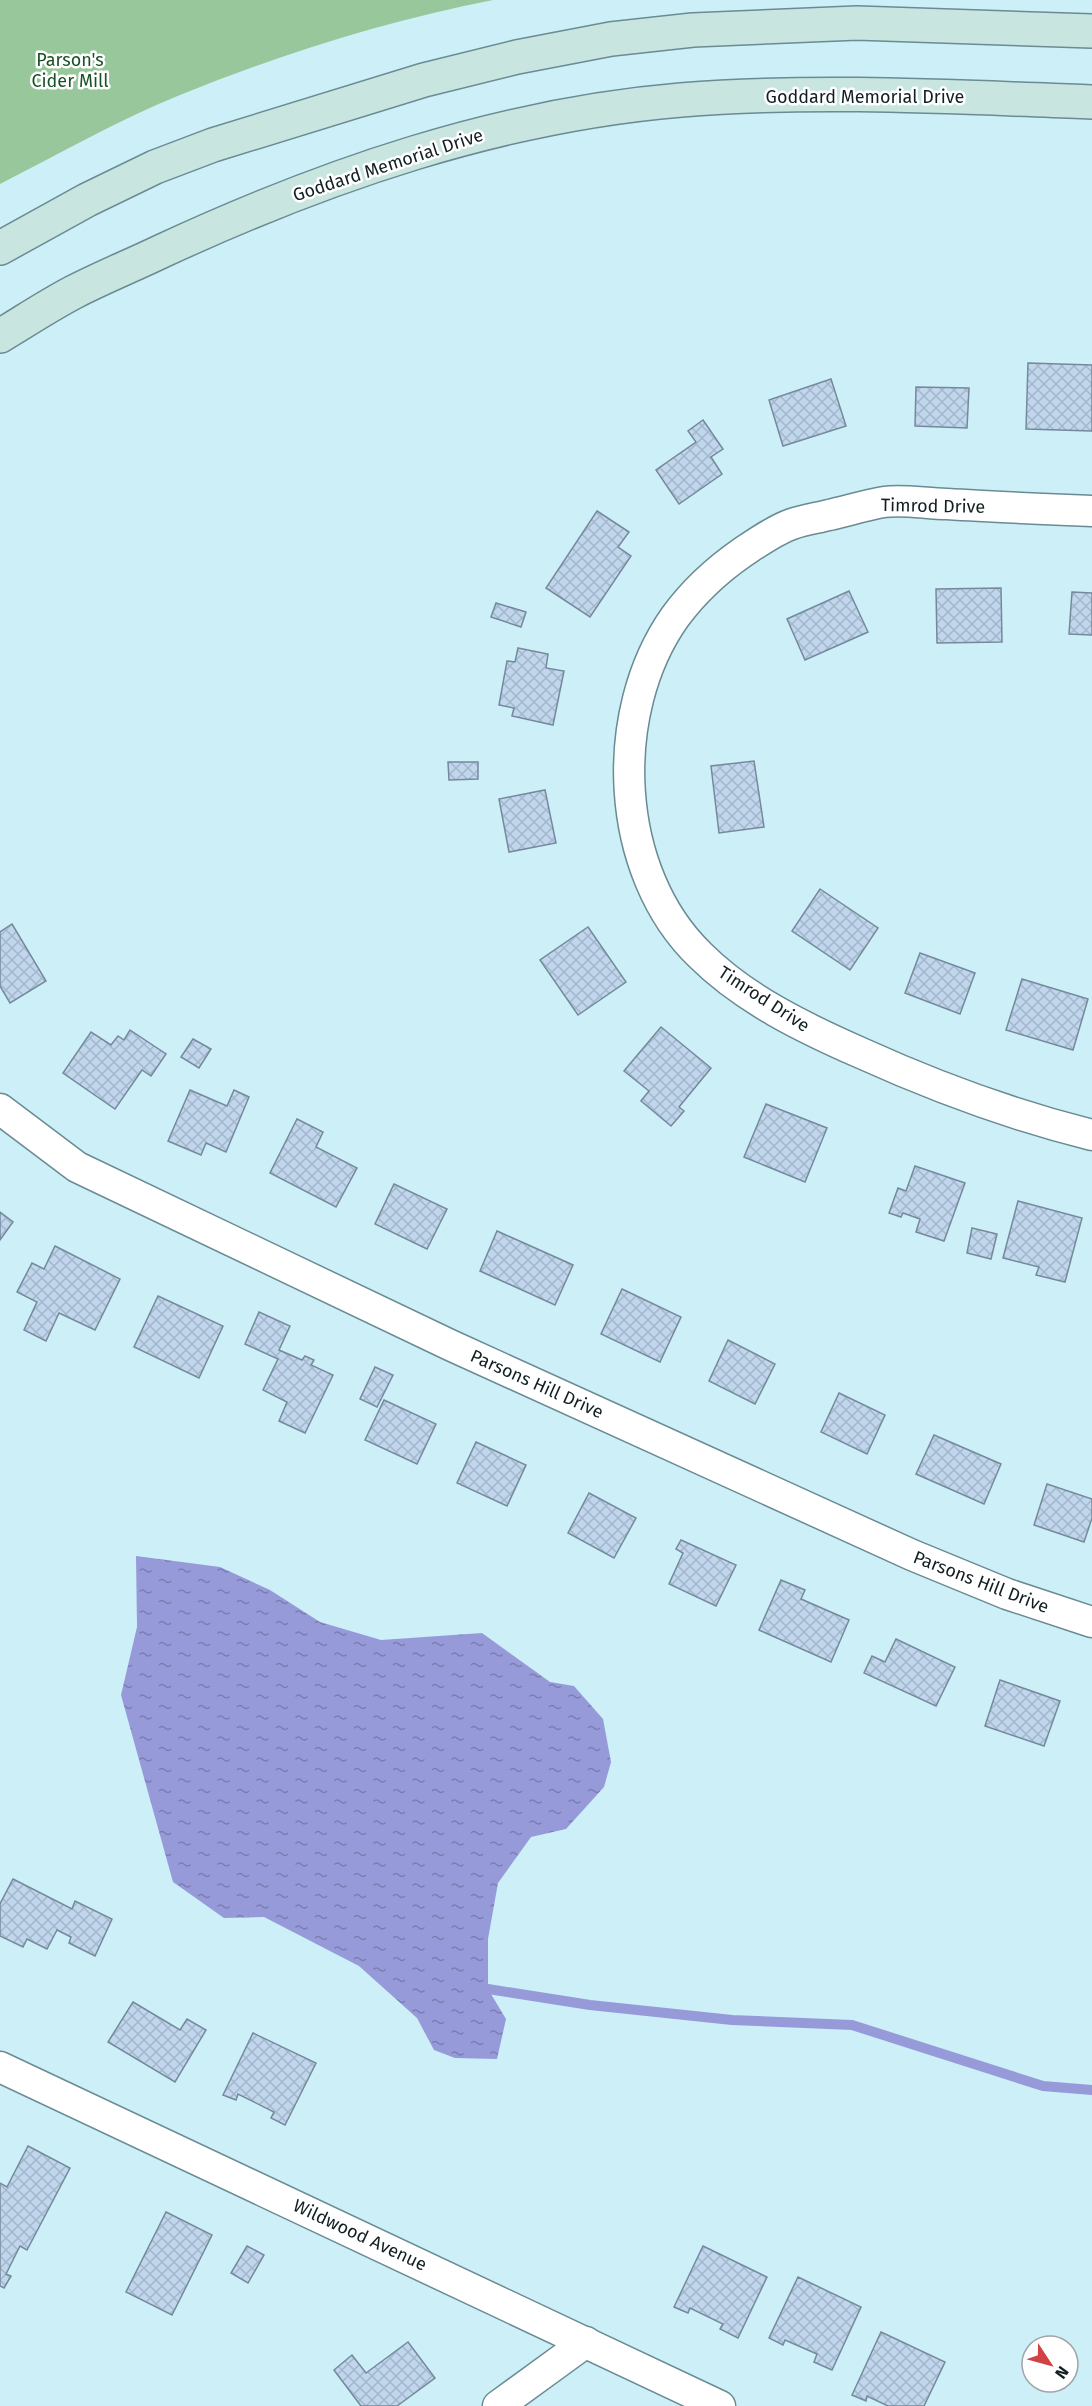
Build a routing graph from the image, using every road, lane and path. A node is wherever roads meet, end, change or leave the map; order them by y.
1 (1092, 32) edge
2 (1092, 102) edge
3 (0, 248) edge
4 (0, 336) edge
5 (1092, 511) edge
6 (0, 1110) edge
7 (1092, 1135) edge
8 (1092, 1622) edge
9 (0, 2067) edge
10 (586, 2342) junction
11 (498, 2406) edge
12 (720, 2406) edge

1 - 3 main road
2 - 4 main road, Goddard Memorial Drive
5 - 7 street, Timrod Drive
6 - 8 street, Parsons Hill Drive
9 - 10 street, Wildwood Avenue
10 - 11 street
10 - 12 street, Wildwood Avenue

